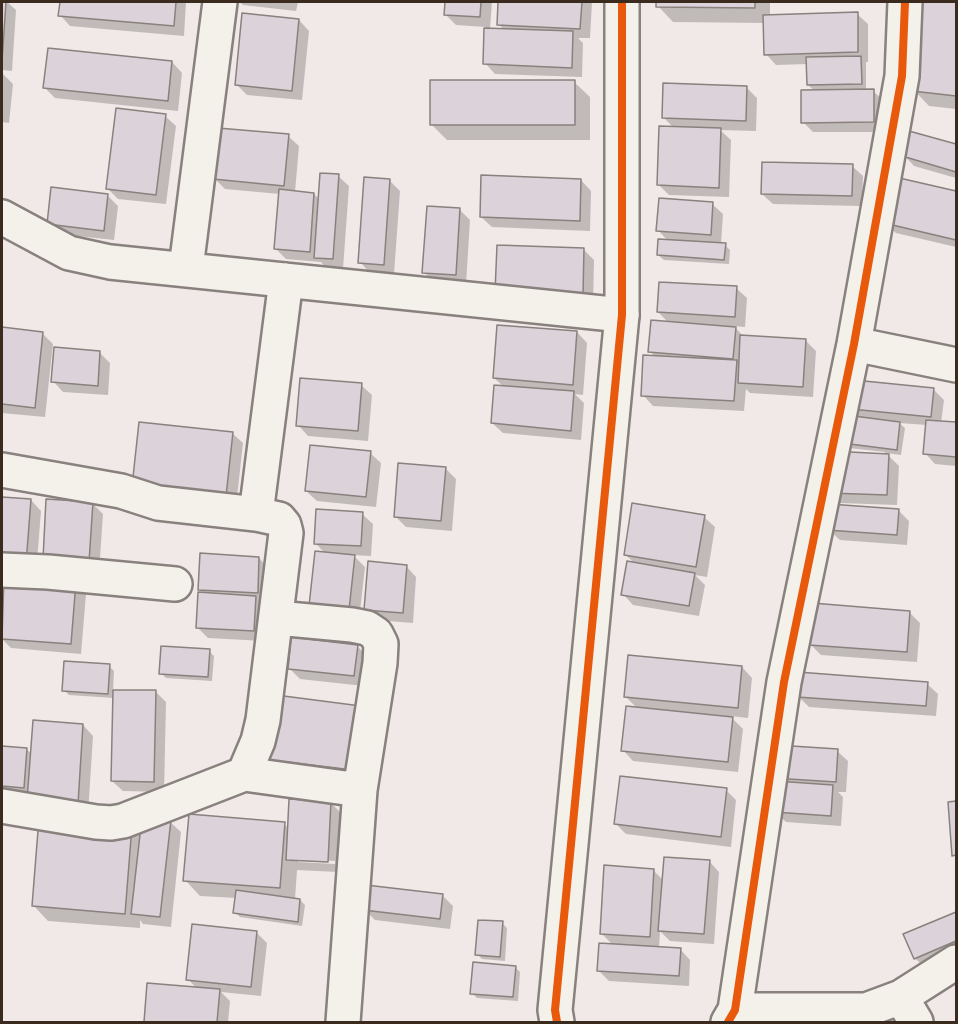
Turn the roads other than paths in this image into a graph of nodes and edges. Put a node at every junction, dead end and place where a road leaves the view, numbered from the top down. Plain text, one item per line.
1 (220, 2) edge
2 (621, 2) edge
3 (904, 2) edge
4 (2, 217) edge
5 (186, 268) junction
6 (286, 280) junction
7 (622, 315) junction
8 (854, 344) junction
9 (957, 365) edge
10 (2, 470) edge
11 (256, 514) junction
12 (2, 570) edge
13 (175, 584) dead end
14 (277, 618) junction
15 (244, 774) junction
16 (360, 790) junction
17 (2, 806) edge
18 (957, 962) edge
19 (909, 1010) edge
20 (731, 1016) edge
21 (343, 1023) edge
22 (557, 1023) edge

1 - 5 street
2 - 7 street
3 - 8 street
4 - 5 street
5 - 6 street
6 - 7 street
6 - 11 street
7 - 22 street
8 - 9 street
8 - 20 street
10 - 11 street
11 - 14 street
12 - 13 street
14 - 15 street
14 - 16 street
15 - 16 street
15 - 17 street
16 - 21 street
18 - 19 street
19 - 20 street

